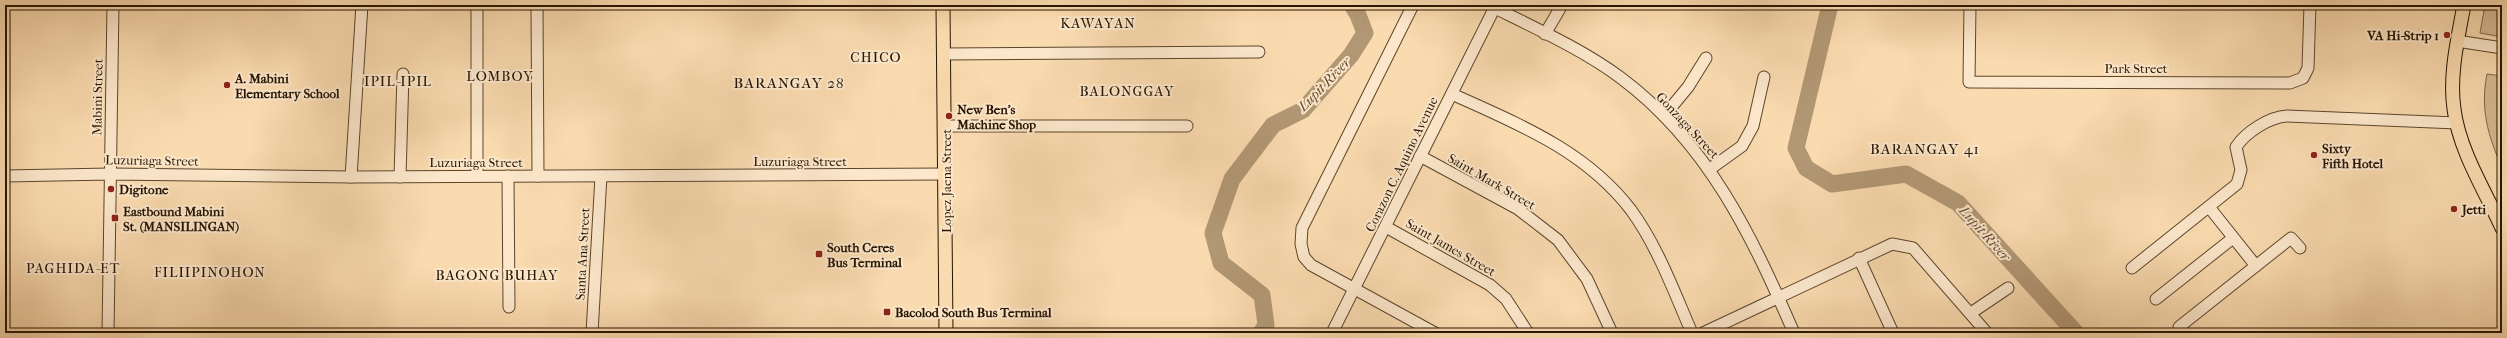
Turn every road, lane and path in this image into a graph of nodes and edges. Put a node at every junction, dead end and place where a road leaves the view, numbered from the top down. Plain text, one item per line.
1 (113, 5) edge
2 (362, 5) edge
3 (478, 5) edge
4 (537, 5) edge
5 (943, 5) edge
6 (1414, 5) edge
7 (1562, 5) edge
8 (1970, 5) edge
9 (2310, 5) edge
10 (2464, 5) edge
11 (1493, 6) edge
12 (1545, 34) junction
13 (2458, 41) junction
14 (2502, 48) edge
15 (1259, 52) dead end
16 (944, 54) junction
17 (1706, 58) dead end
18 (403, 74) dead end
19 (1764, 77) dead end
20 (1452, 94) junction
21 (1664, 116) junction
22 (2457, 123) junction
23 (945, 126) junction
24 (1187, 126) dead end
25 (1420, 156) junction
26 (1710, 169) junction
27 (110, 174) junction
28 (946, 174) junction
29 (5, 176) edge
30 (477, 176) junction
31 (508, 176) junction
32 (538, 176) junction
33 (601, 176) junction
34 (352, 177) junction
35 (400, 177) junction
36 (2209, 207) junction
37 (1386, 227) junction
38 (2502, 228) edge
39 (2233, 238) junction
40 (2300, 248) dead end
41 (1859, 258) junction
42 (2256, 266) junction
43 (2132, 268) dead end
44 (1353, 288) junction
45 (2008, 288) dead end
46 (1778, 296) junction
47 (2156, 299) dead end
48 (509, 307) dead end
49 (1971, 313) junction
50 (2179, 327) dead end
51 (108, 333) edge
52 (592, 333) edge
53 (946, 333) edge
54 (1332, 333) edge
55 (1435, 333) edge
56 (1528, 333) edge
57 (1612, 333) edge
58 (1692, 333) edge
59 (1703, 333) edge
60 (1794, 333) edge
61 (1893, 333) edge
62 (1987, 333) edge

1 - 27 street, Mabini Street
2 - 34 street
3 - 30 street
4 - 32 street
5 - 16 main road, Lopez Jaena Street
6 - 44 street
7 - 12 street
8 - 9 street, Park Street
10 - 13 main road
11 - 12 street, Gonzaga Street
11 - 20 street, Corazon C. Aquino Avenue
12 - 21 street, Gonzaga Street
13 - 14 street
13 - 22 main road
15 - 16 street
16 - 23 main road, Lopez Jaena Street
17 - 21 street
18 - 35 street
19 - 26 street
20 - 25 street, Corazon C. Aquino Avenue
20 - 58 street
21 - 26 street, Gonzaga Street
22 - 36 street
22 - 38 main road
23 - 24 street
23 - 28 main road, Lopez Jaena Street
25 - 37 street, Corazon C. Aquino Avenue
25 - 57 street, Saint Mark Street
26 - 46 street, Gonzaga Street
27 - 29 street, Luzuriaga Street
27 - 34 street, Luzuriaga Street
27 - 51 street, Mabini Street
28 - 33 street, Luzuriaga Street
28 - 53 main road, Lopez Jaena Street
30 - 31 street, Luzuriaga Street
30 - 35 street, Luzuriaga Street
31 - 32 street, Luzuriaga Street
31 - 48 street
32 - 33 street, Luzuriaga Street
33 - 52 street, Santa Ana Street
34 - 35 street, Luzuriaga Street
36 - 39 street
36 - 43 street
37 - 44 street, Corazon C. Aquino Avenue
37 - 56 street, Saint James Street
39 - 42 street
39 - 47 street
40 - 42 street
41 - 46 street
41 - 49 street
41 - 61 street
42 - 50 street
44 - 54 street, Corazon C. Aquino Avenue
44 - 55 street
45 - 49 street
46 - 59 street
46 - 60 street, Gonzaga Street
49 - 62 street

